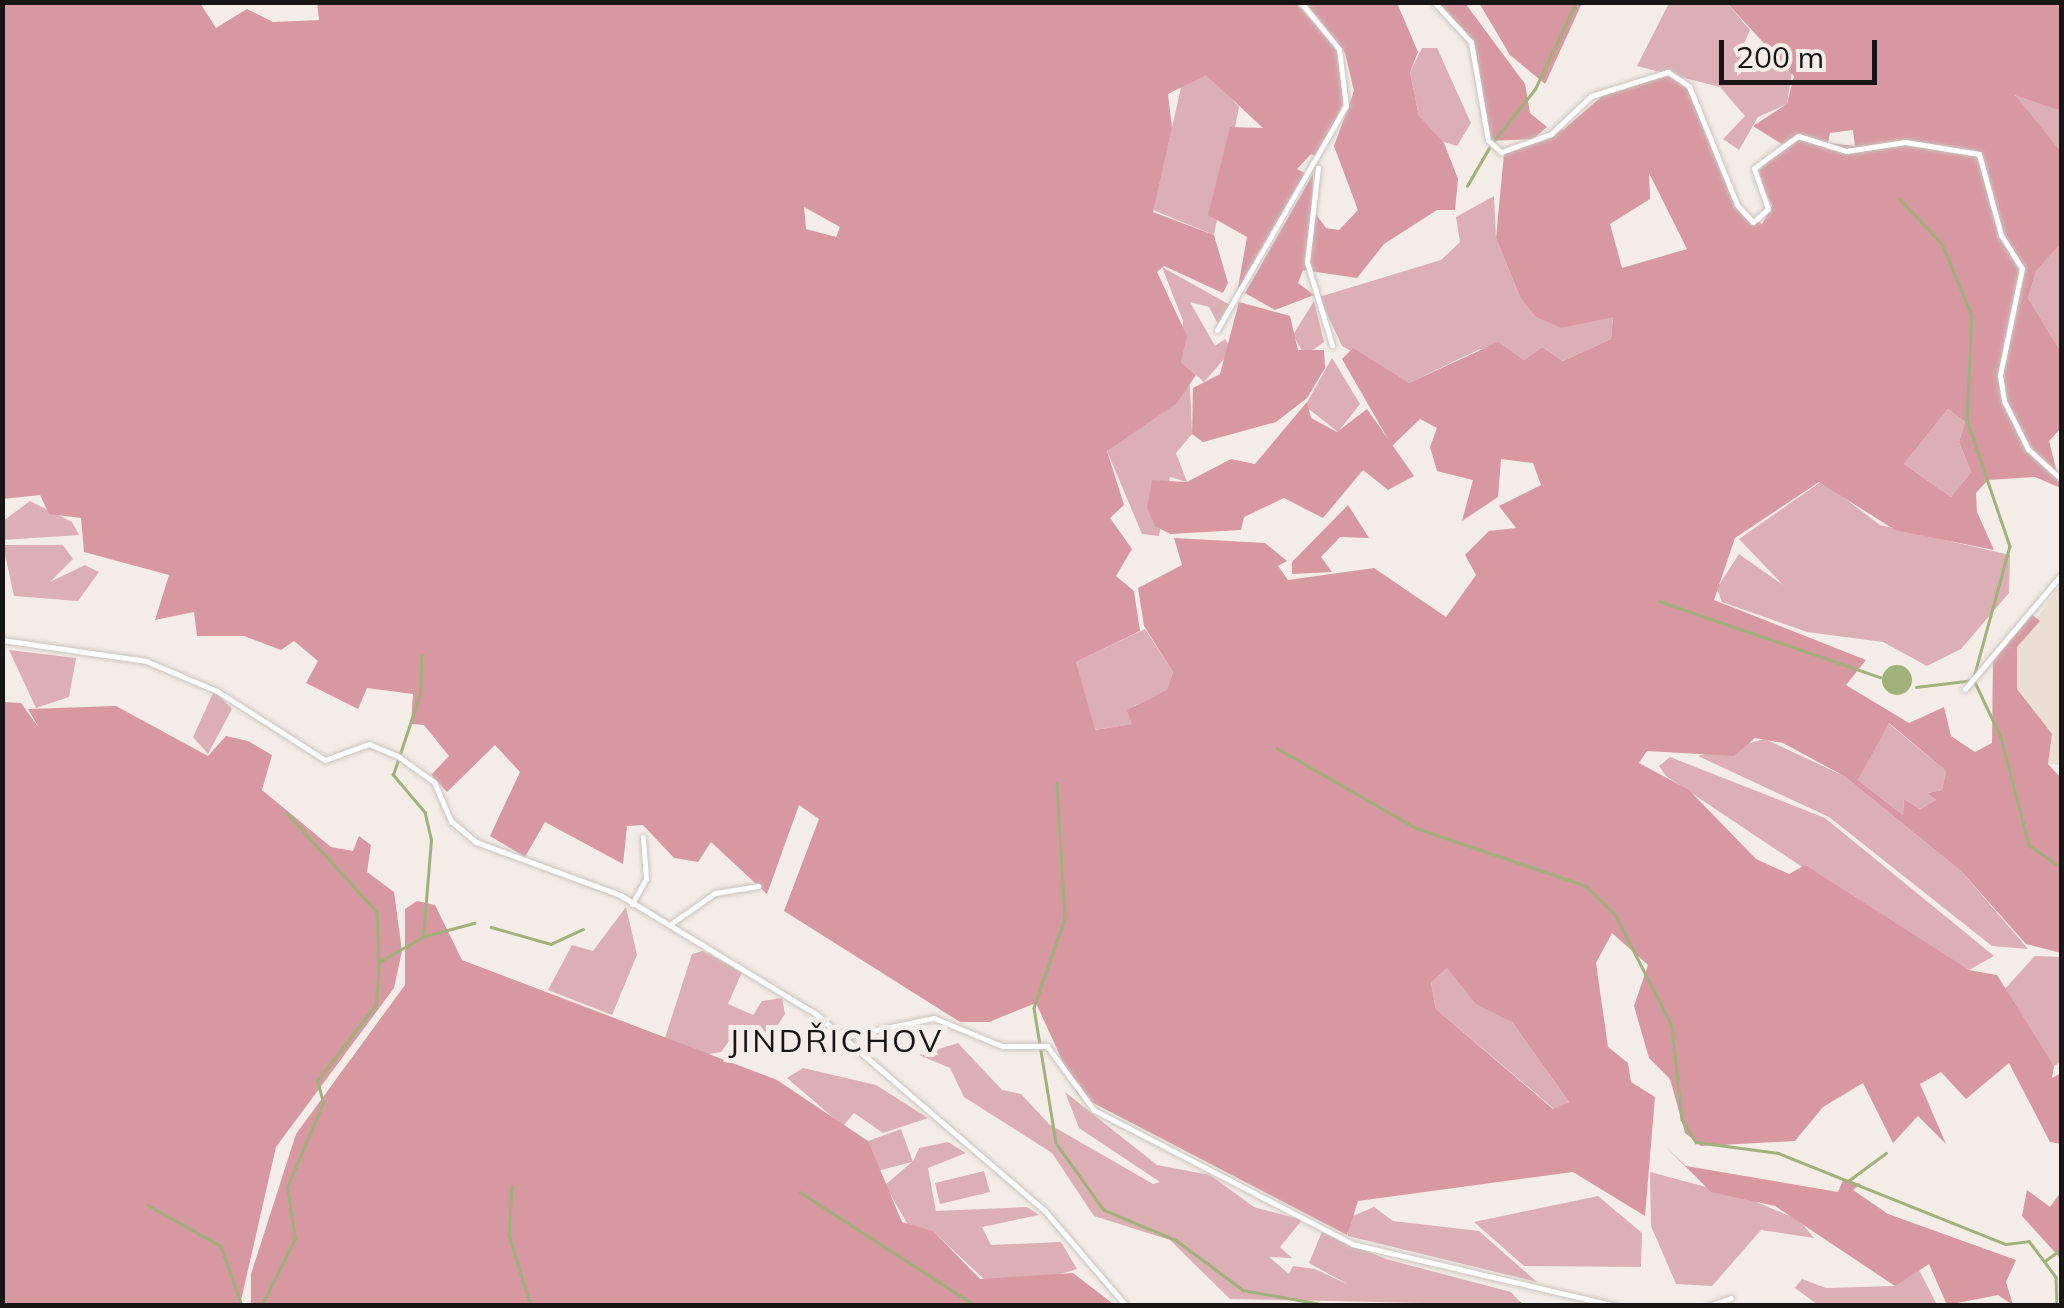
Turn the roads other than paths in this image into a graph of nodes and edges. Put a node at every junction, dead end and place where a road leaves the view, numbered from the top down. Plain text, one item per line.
1 (1301, 2) edge
2 (1434, 2) edge
3 (1320, 163) junction
4 (1217, 330) dead end
5 (1332, 346) dead end
6 (2062, 480) edge
7 (2062, 574) edge
8 (2, 640) edge
9 (1965, 689) dead end
10 (643, 837) dead end
11 (758, 886) dead end
12 (632, 904) junction
13 (672, 924) junction
14 (838, 1038) junction
15 (1730, 1298) dead end
16 (1126, 1306) edge
17 (1616, 1306) edge
18 (1708, 1306) edge

1 - 3 street
2 - 6 street
3 - 4 street
3 - 5 street
7 - 9 street
8 - 12 street
10 - 12 street
11 - 13 street
12 - 13 street
13 - 14 street
14 - 16 street
14 - 17 street
15 - 18 street

